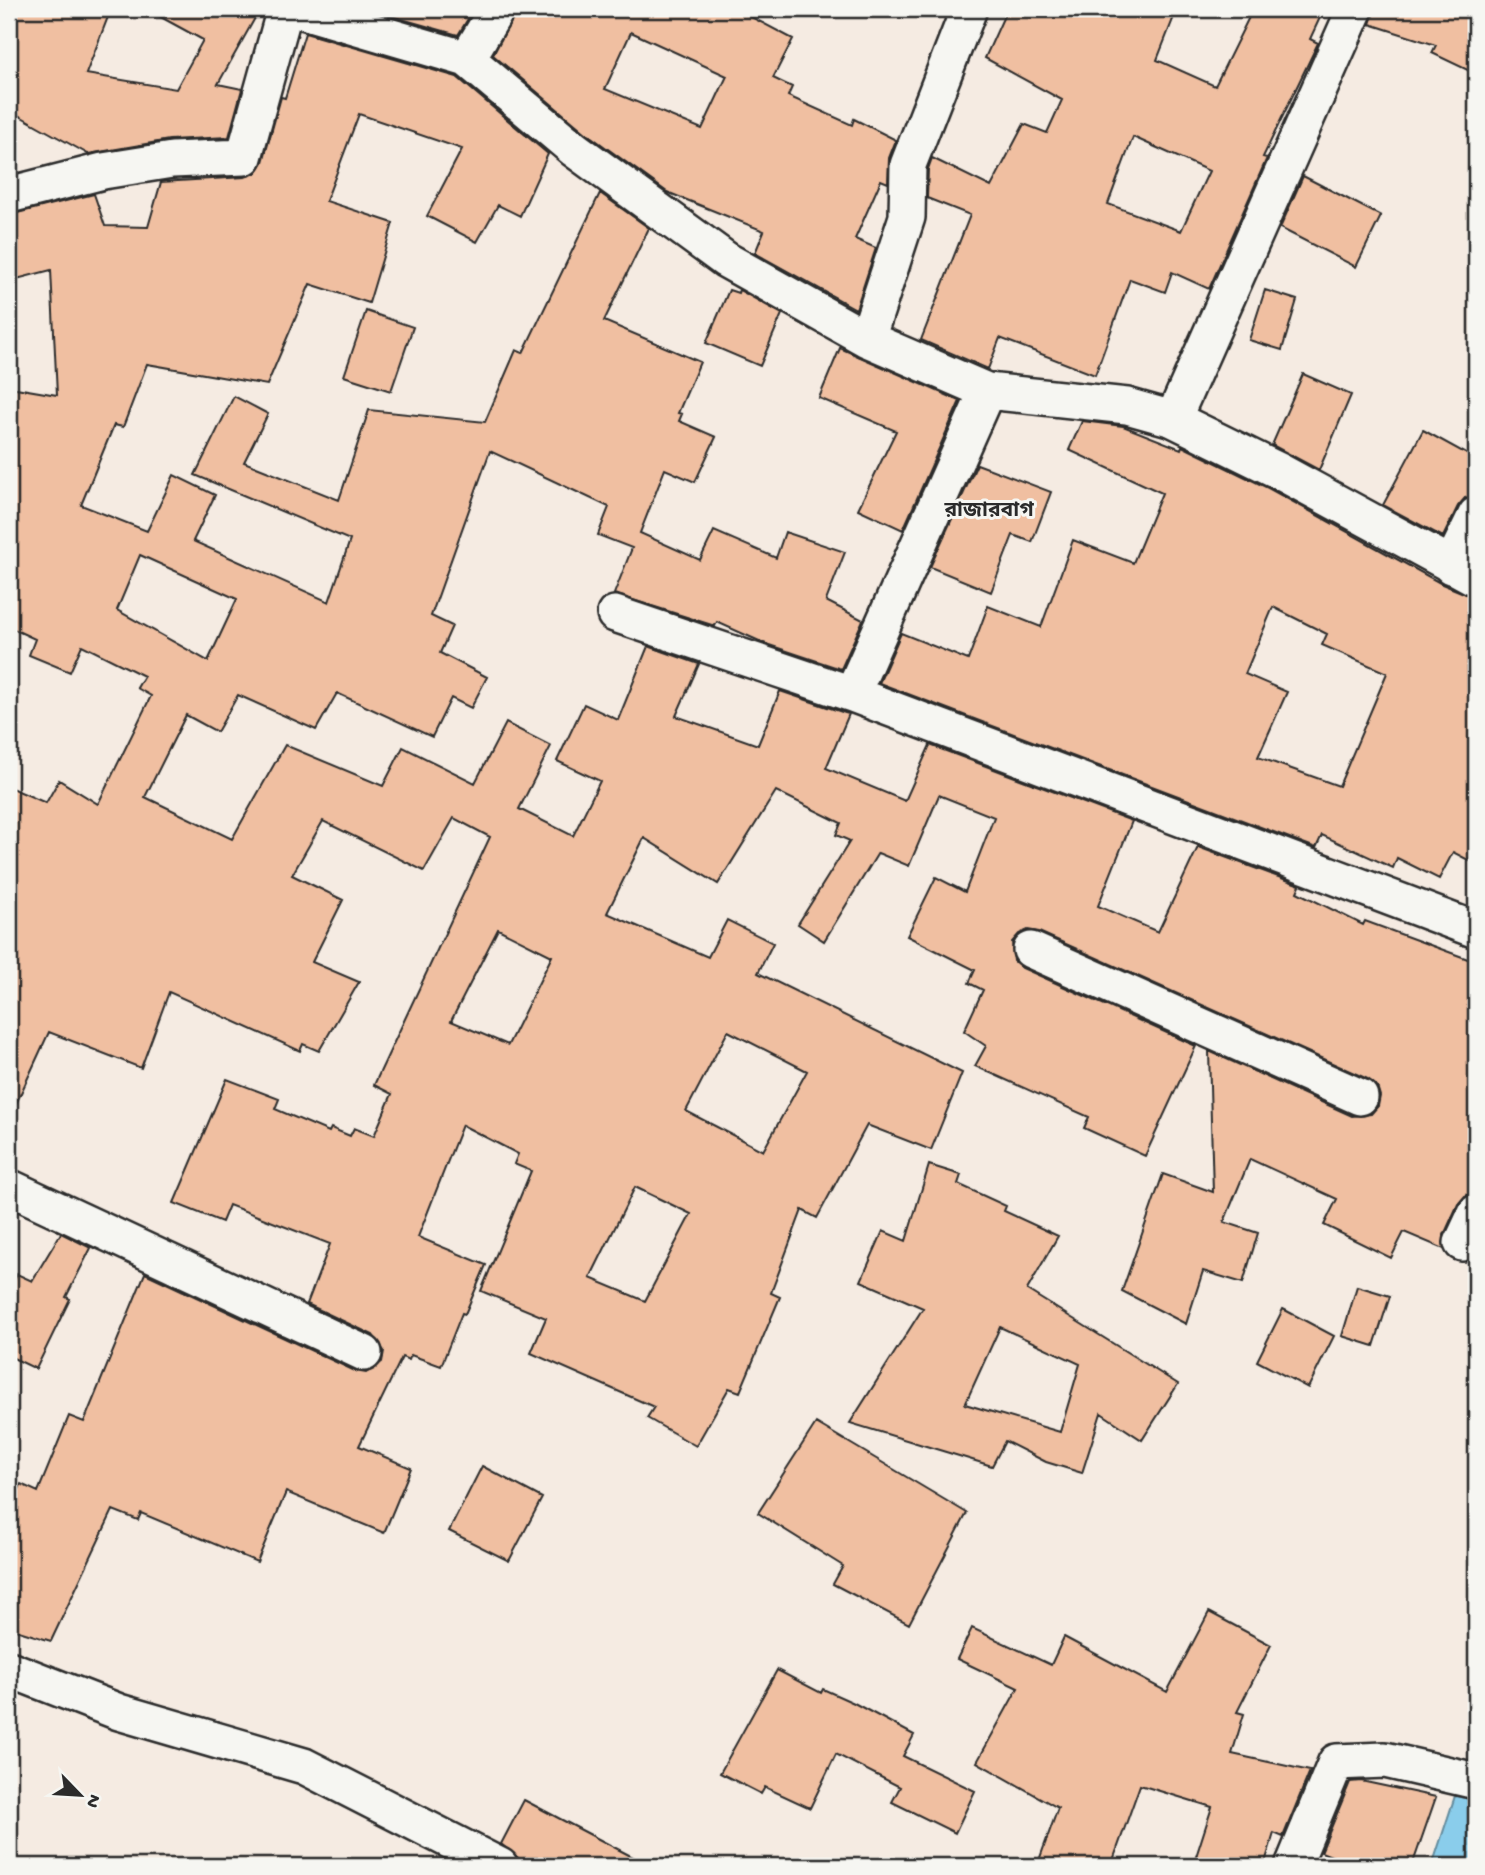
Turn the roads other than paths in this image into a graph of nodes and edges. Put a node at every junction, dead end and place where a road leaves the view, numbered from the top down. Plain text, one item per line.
1 (285, 9) edge
2 (296, 9) edge
3 (497, 9) edge
4 (969, 9) edge
5 (1355, 9) edge
6 (467, 59) junction
7 (9, 195) edge
8 (867, 339) junction
9 (987, 391) junction
10 (1173, 419) junction
11 (1476, 515) edge
12 (1464, 572) edge
13 (615, 614) dead end
14 (852, 694) junction
15 (1476, 930) edge
16 (1031, 950) dead end
17 (1360, 1097) dead end
18 (9, 1187) edge
19 (364, 1353) dead end
20 (9, 1669) edge
21 (1476, 1781) edge
22 (500, 1866) edge
23 (1293, 1866) edge

1 - 7 street
2 - 6 street
3 - 6 street
4 - 8 street
5 - 10 street
6 - 8 street
8 - 9 street
9 - 10 street
9 - 14 street
10 - 12 street
11 - 12 street
13 - 14 street
14 - 15 street
16 - 17 street
18 - 19 street
20 - 22 street
21 - 23 street

